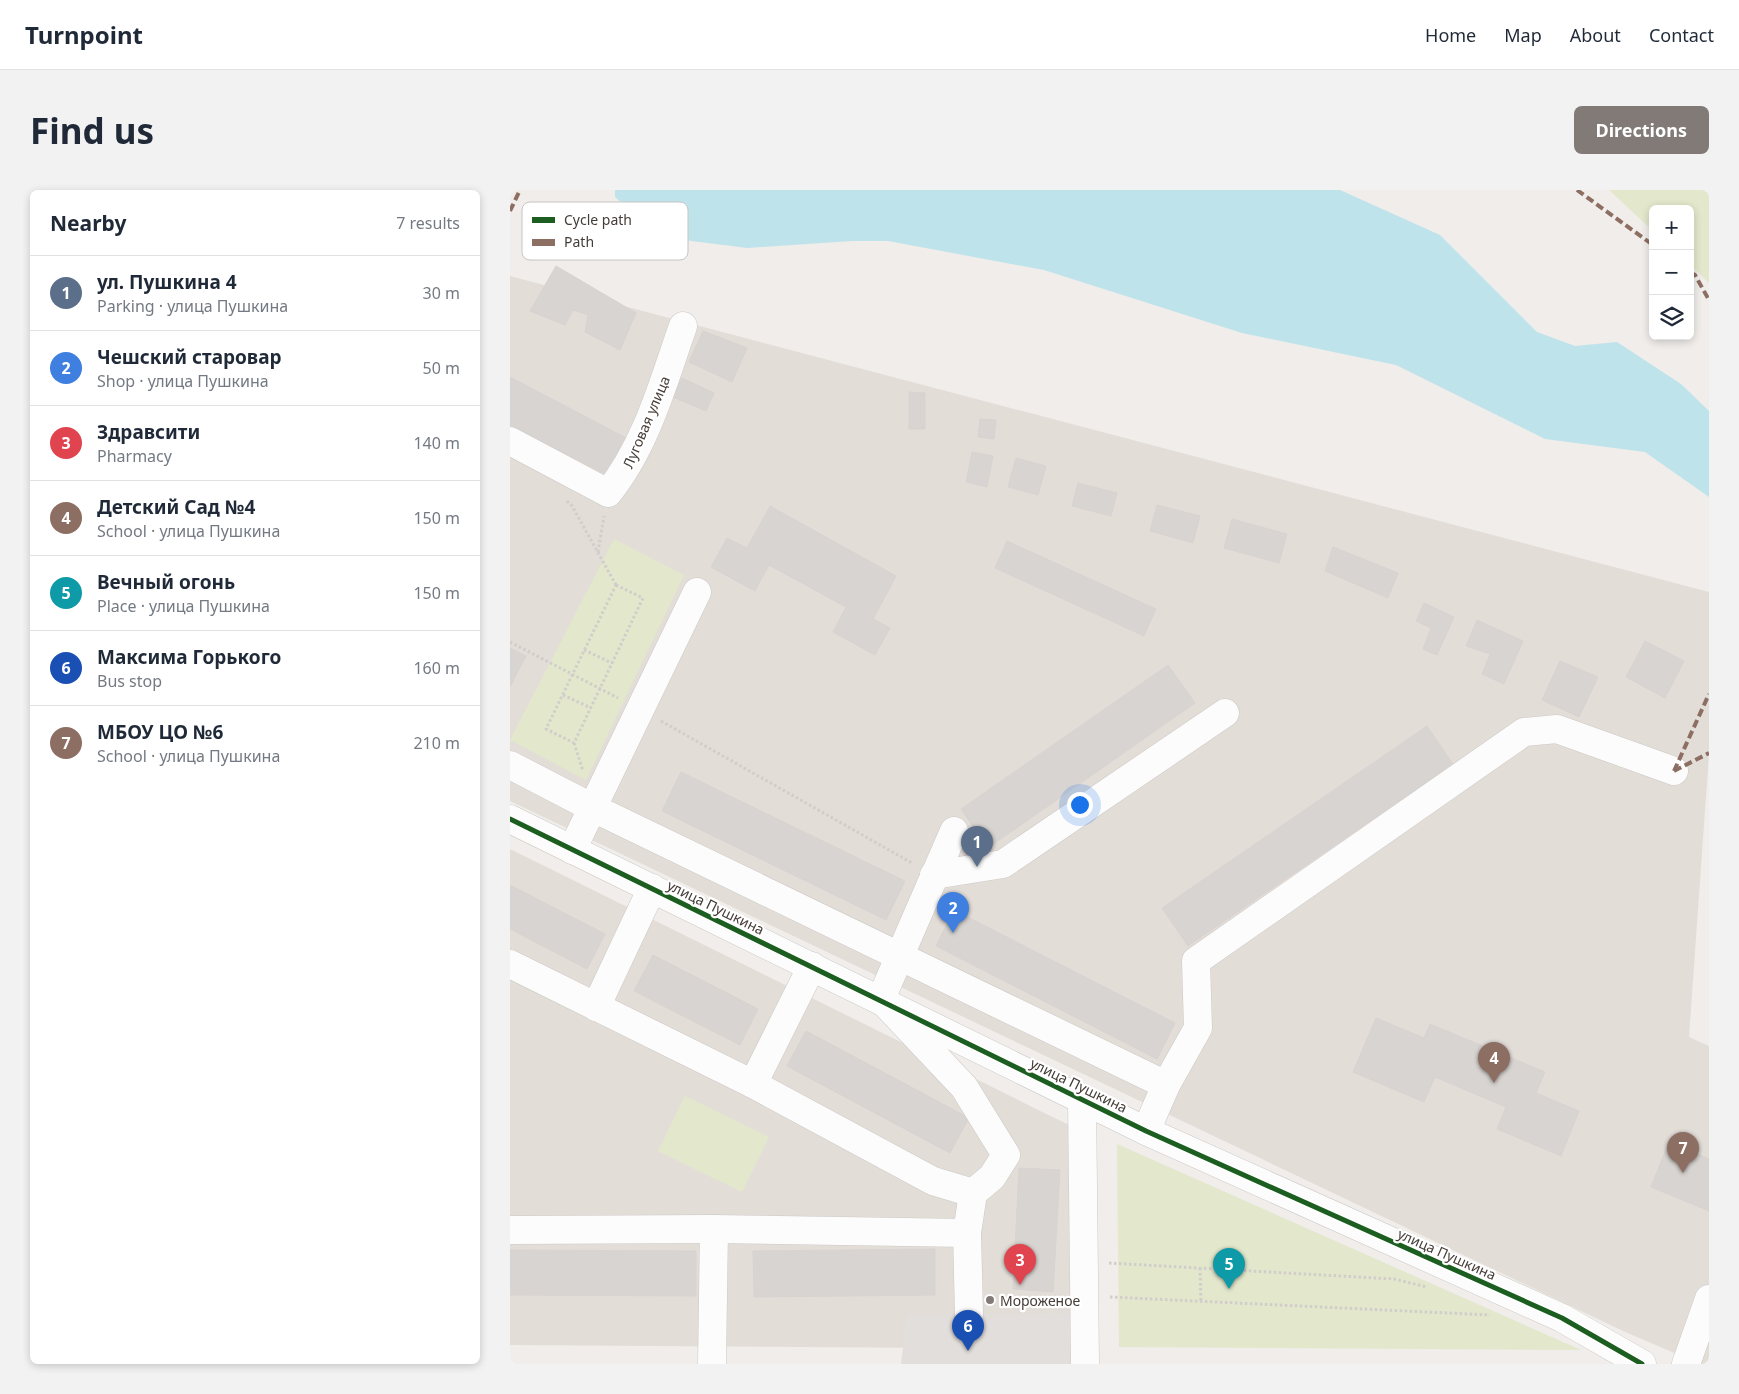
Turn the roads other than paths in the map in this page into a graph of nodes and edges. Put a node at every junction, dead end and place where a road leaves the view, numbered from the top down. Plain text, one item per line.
1 (683, 326) dead end
2 (510, 441) edge
3 (697, 592) dead end
4 (1225, 713) dead end
5 (510, 765) edge
6 (1674, 771) dead end
7 (593, 808) junction
8 (510, 819) edge
9 (954, 831) dead end
10 (572, 850) junction
11 (934, 875) junction
12 (652, 888) junction
13 (899, 956) junction
14 (510, 964) edge
15 (812, 966) junction
16 (880, 999) junction
17 (596, 1006) junction
18 (753, 1084) junction
19 (1166, 1085) junction
20 (1082, 1100) junction
21 (1146, 1130) junction
22 (973, 1193) junction
23 (714, 1229) junction
24 (510, 1230) edge
25 (967, 1233) junction
26 (1709, 1299) edge
27 (969, 1314) dead end
28 (712, 1364) edge
29 (1084, 1364) edge
30 (1642, 1364) edge
31 (1686, 1364) edge

1 - 2 street, Луговая улица
3 - 7 street
4 - 11 street
5 - 7 street
6 - 19 street
7 - 10 street
7 - 13 street
8 - 10 street, улица Пушкина
9 - 11 street
10 - 12 street, улица Пушкина
11 - 13 street
12 - 15 street, улица Пушкина
12 - 17 street
13 - 16 street
13 - 19 street
14 - 17 street
15 - 16 street, улица Пушкина
15 - 18 street
16 - 20 street, улица Пушкина
16 - 22 street
17 - 18 street
18 - 22 street
19 - 21 street
20 - 21 street, улица Пушкина
20 - 29 street
21 - 30 street, улица Пушкина
22 - 25 street
23 - 24 street
23 - 25 street
23 - 28 street
25 - 27 street
26 - 31 street

